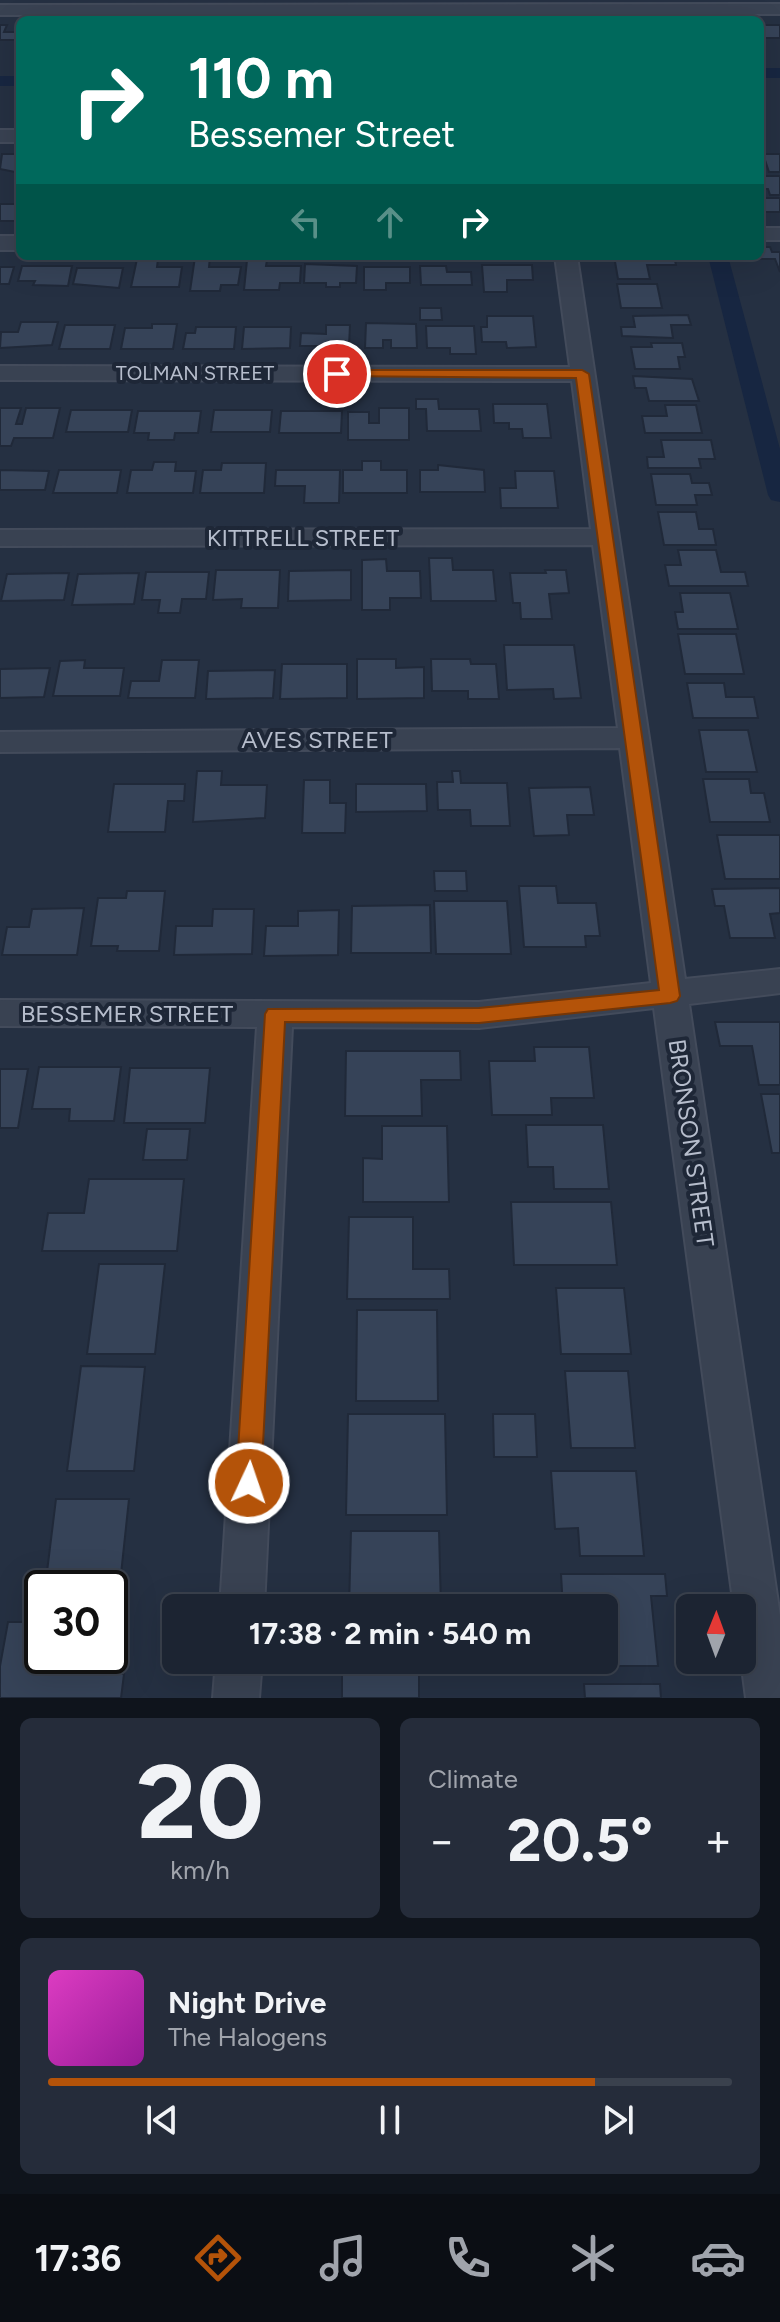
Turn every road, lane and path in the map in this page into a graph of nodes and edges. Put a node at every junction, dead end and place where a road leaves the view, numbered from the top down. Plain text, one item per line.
1 (660, 5) edge
2 (780, 9) edge
3 (0, 10) edge
4 (364, 15) edge
5 (567, 260) edge
6 (0, 373) edge
7 (582, 374) junction
8 (605, 537) junction
9 (0, 538) edge
10 (634, 738) junction
11 (0, 742) edge
12 (780, 981) edge
13 (670, 996) junction
14 (0, 1013) edge
15 (275, 1014) junction
16 (243, 1594) edge
17 (238, 1674) edge
18 (236, 1698) edge
19 (769, 1698) edge

1 - 2 street
1 - 4 street
3 - 4 street
5 - 7 street, BRONSON STREET
6 - 7 street, TOLMAN STREET
7 - 8 street, BRONSON STREET
8 - 9 street, KITTRELL STREET
8 - 10 street, BRONSON STREET
10 - 11 street, AVES STREET
10 - 13 street, BRONSON STREET
12 - 13 street, BESSEMER STREET
13 - 15 street, BESSEMER STREET
13 - 19 street, BRONSON STREET
14 - 15 street, BESSEMER STREET
15 - 16 street
17 - 18 street

